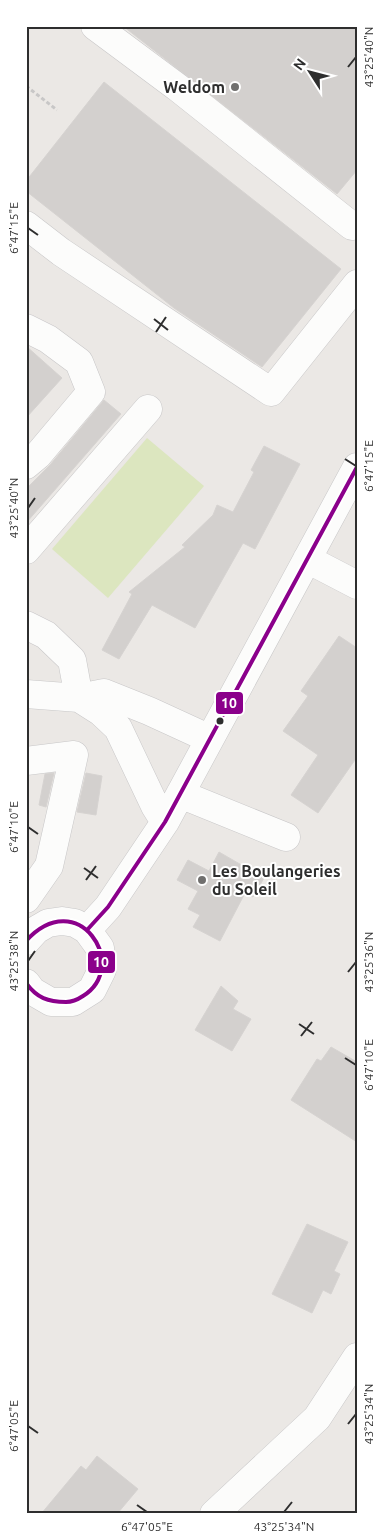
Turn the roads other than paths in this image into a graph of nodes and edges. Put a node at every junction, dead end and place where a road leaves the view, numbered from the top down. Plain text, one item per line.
1 (95, 26) edge
2 (26, 225) edge
3 (355, 228) edge
4 (357, 284) edge
5 (26, 328) edge
6 (148, 408) dead end
7 (26, 465) edge
8 (357, 467) edge
9 (26, 550) edge
10 (307, 559) junction
11 (357, 585) edge
12 (26, 625) edge
13 (26, 694) edge
14 (78, 698) junction
15 (149, 711) junction
16 (210, 739) junction
17 (129, 749) junction
18 (26, 761) edge
19 (180, 794) junction
20 (165, 822) junction
21 (286, 837) dead end
22 (26, 899) edge
23 (88, 930) junction
24 (30, 931) edge
25 (28, 990) edge
26 (357, 1357) edge
27 (214, 1514) edge

1 - 3 street
2 - 4 street
5 - 7 street
6 - 9 street
8 - 10 street
10 - 11 street
10 - 16 street
12 - 14 street
13 - 14 street
14 - 15 street
14 - 17 street
15 - 16 street
15 - 17 street
16 - 19 street
17 - 20 street
18 - 22 street
19 - 20 street
19 - 21 street
20 - 23 street
23 - 24 street
23 - 25 street
26 - 27 street

